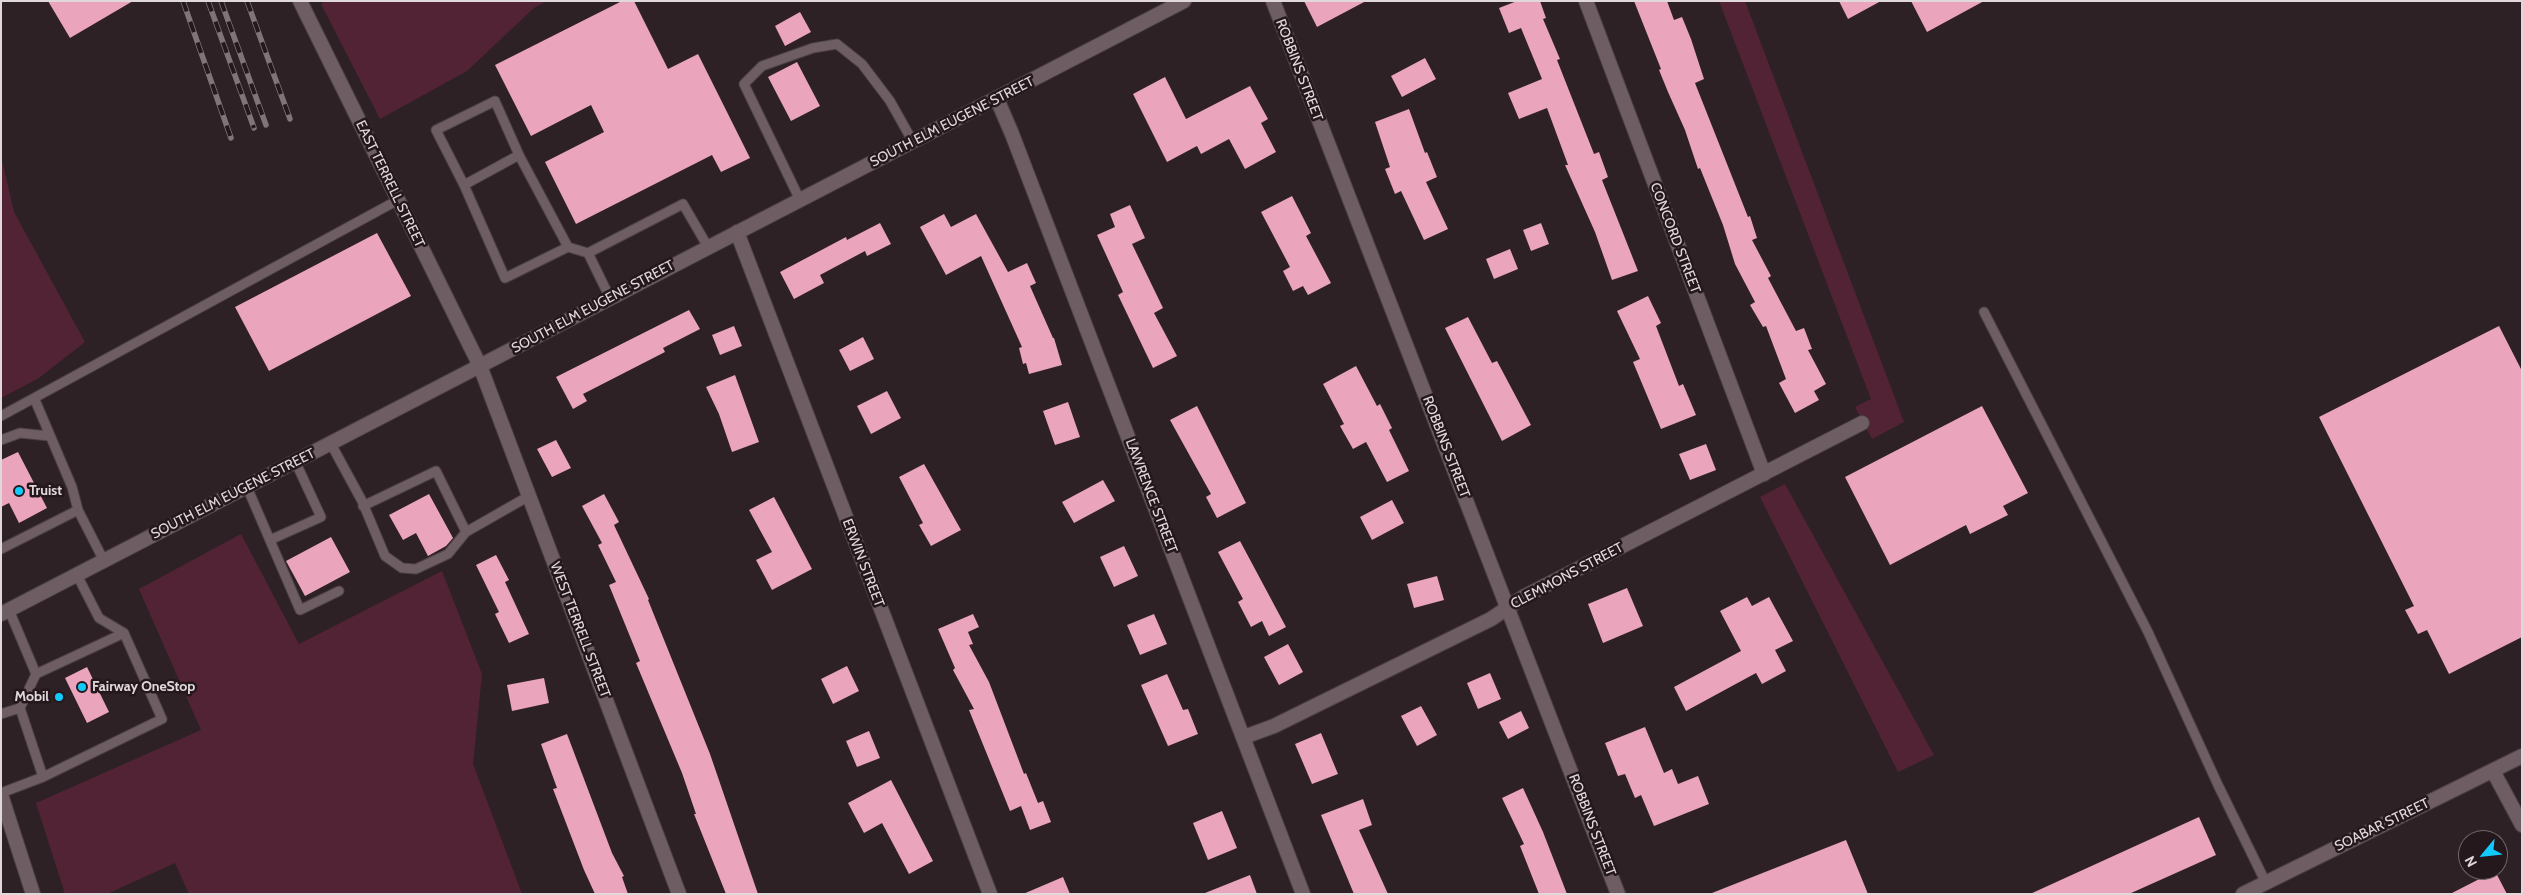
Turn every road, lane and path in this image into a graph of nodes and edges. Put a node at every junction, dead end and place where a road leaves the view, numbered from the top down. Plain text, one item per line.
1 (300, 1) edge
2 (1184, 1) edge
3 (1273, 1) edge
4 (1586, 1) edge
5 (997, 100) junction
6 (913, 142) junction
7 (519, 156) junction
8 (464, 185) junction
9 (398, 200) junction
10 (800, 200) junction
11 (736, 232) junction
12 (568, 247) junction
13 (708, 247) junction
14 (588, 253) junction
15 (610, 298) junction
16 (1984, 312) dead end
17 (480, 366) junction
18 (35, 400) junction
19 (1, 416) edge
20 (1862, 424) dead end
21 (49, 436) junction
22 (1, 440) edge
23 (331, 444) junction
24 (296, 463) junction
25 (1764, 474) junction
26 (247, 487) junction
27 (529, 496) junction
28 (363, 506) junction
29 (78, 510) junction
30 (466, 532) junction
31 (270, 540) junction
32 (1, 549) edge
33 (104, 561) junction
34 (77, 575) junction
35 (339, 591) dead end
36 (1508, 607) junction
37 (5, 612) edge
38 (124, 633) junction
39 (36, 674) junction
40 (20, 708) junction
41 (1, 714) edge
42 (1244, 737) junction
43 (2522, 756) edge
44 (2493, 771) junction
45 (43, 777) junction
46 (1, 794) edge
47 (2522, 825) edge
48 (2266, 883) junction
49 (33, 894) edge
50 (680, 894) edge
51 (990, 894) edge
52 (1304, 894) edge
53 (1618, 894) edge
54 (2243, 894) edge

1 - 9 street, EAST TERRELL STREET
2 - 5 street, SOUTH ELM EUGENE STREET
3 - 36 street, ROBBINS STREET
4 - 25 street, CONCORD STREET
5 - 6 street, SOUTH ELM EUGENE STREET
5 - 42 street, LAWRENCE STREET
6 - 10 street, SOUTH ELM EUGENE STREET
6 - 10 lane
7 - 8 lane
7 - 8 lane
7 - 12 lane
8 - 12 lane
9 - 17 street, EAST TERRELL STREET
9 - 18 lane
10 - 11 street, SOUTH ELM EUGENE STREET
11 - 13 street, SOUTH ELM EUGENE STREET
11 - 51 street, ERWIN STREET
12 - 14 lane
13 - 14 lane
13 - 15 street, SOUTH ELM EUGENE STREET
14 - 15 lane
15 - 17 street, SOUTH ELM EUGENE STREET
16 - 48 lane
17 - 23 street, SOUTH ELM EUGENE STREET
17 - 27 street, WEST TERRELL STREET
18 - 19 lane
18 - 21 lane
20 - 25 street, CLEMMONS STREET
21 - 22 lane
21 - 29 lane
23 - 24 street, SOUTH ELM EUGENE STREET
23 - 28 lane
24 - 26 street, SOUTH ELM EUGENE STREET
24 - 31 lane
25 - 36 street, CLEMMONS STREET
26 - 31 lane
26 - 33 street, SOUTH ELM EUGENE STREET
27 - 30 lane
27 - 50 street, WEST TERRELL STREET
28 - 30 lane
28 - 30 lane
29 - 32 lane
29 - 33 lane
31 - 35 lane
33 - 34 street, SOUTH ELM EUGENE STREET
34 - 37 street, SOUTH ELM EUGENE STREET
34 - 38 lane
36 - 42 street, CLEMMONS STREET
36 - 53 street, ROBBINS STREET
37 - 39 lane
38 - 39 lane
38 - 45 lane
39 - 40 lane
40 - 41 lane
40 - 45 lane
42 - 52 street, LAWRENCE STREET
43 - 44 street, SOABAR STREET
44 - 47 street
44 - 48 street, SOABAR STREET
45 - 46 lane
46 - 49 street
48 - 54 street, SOABAR STREET

